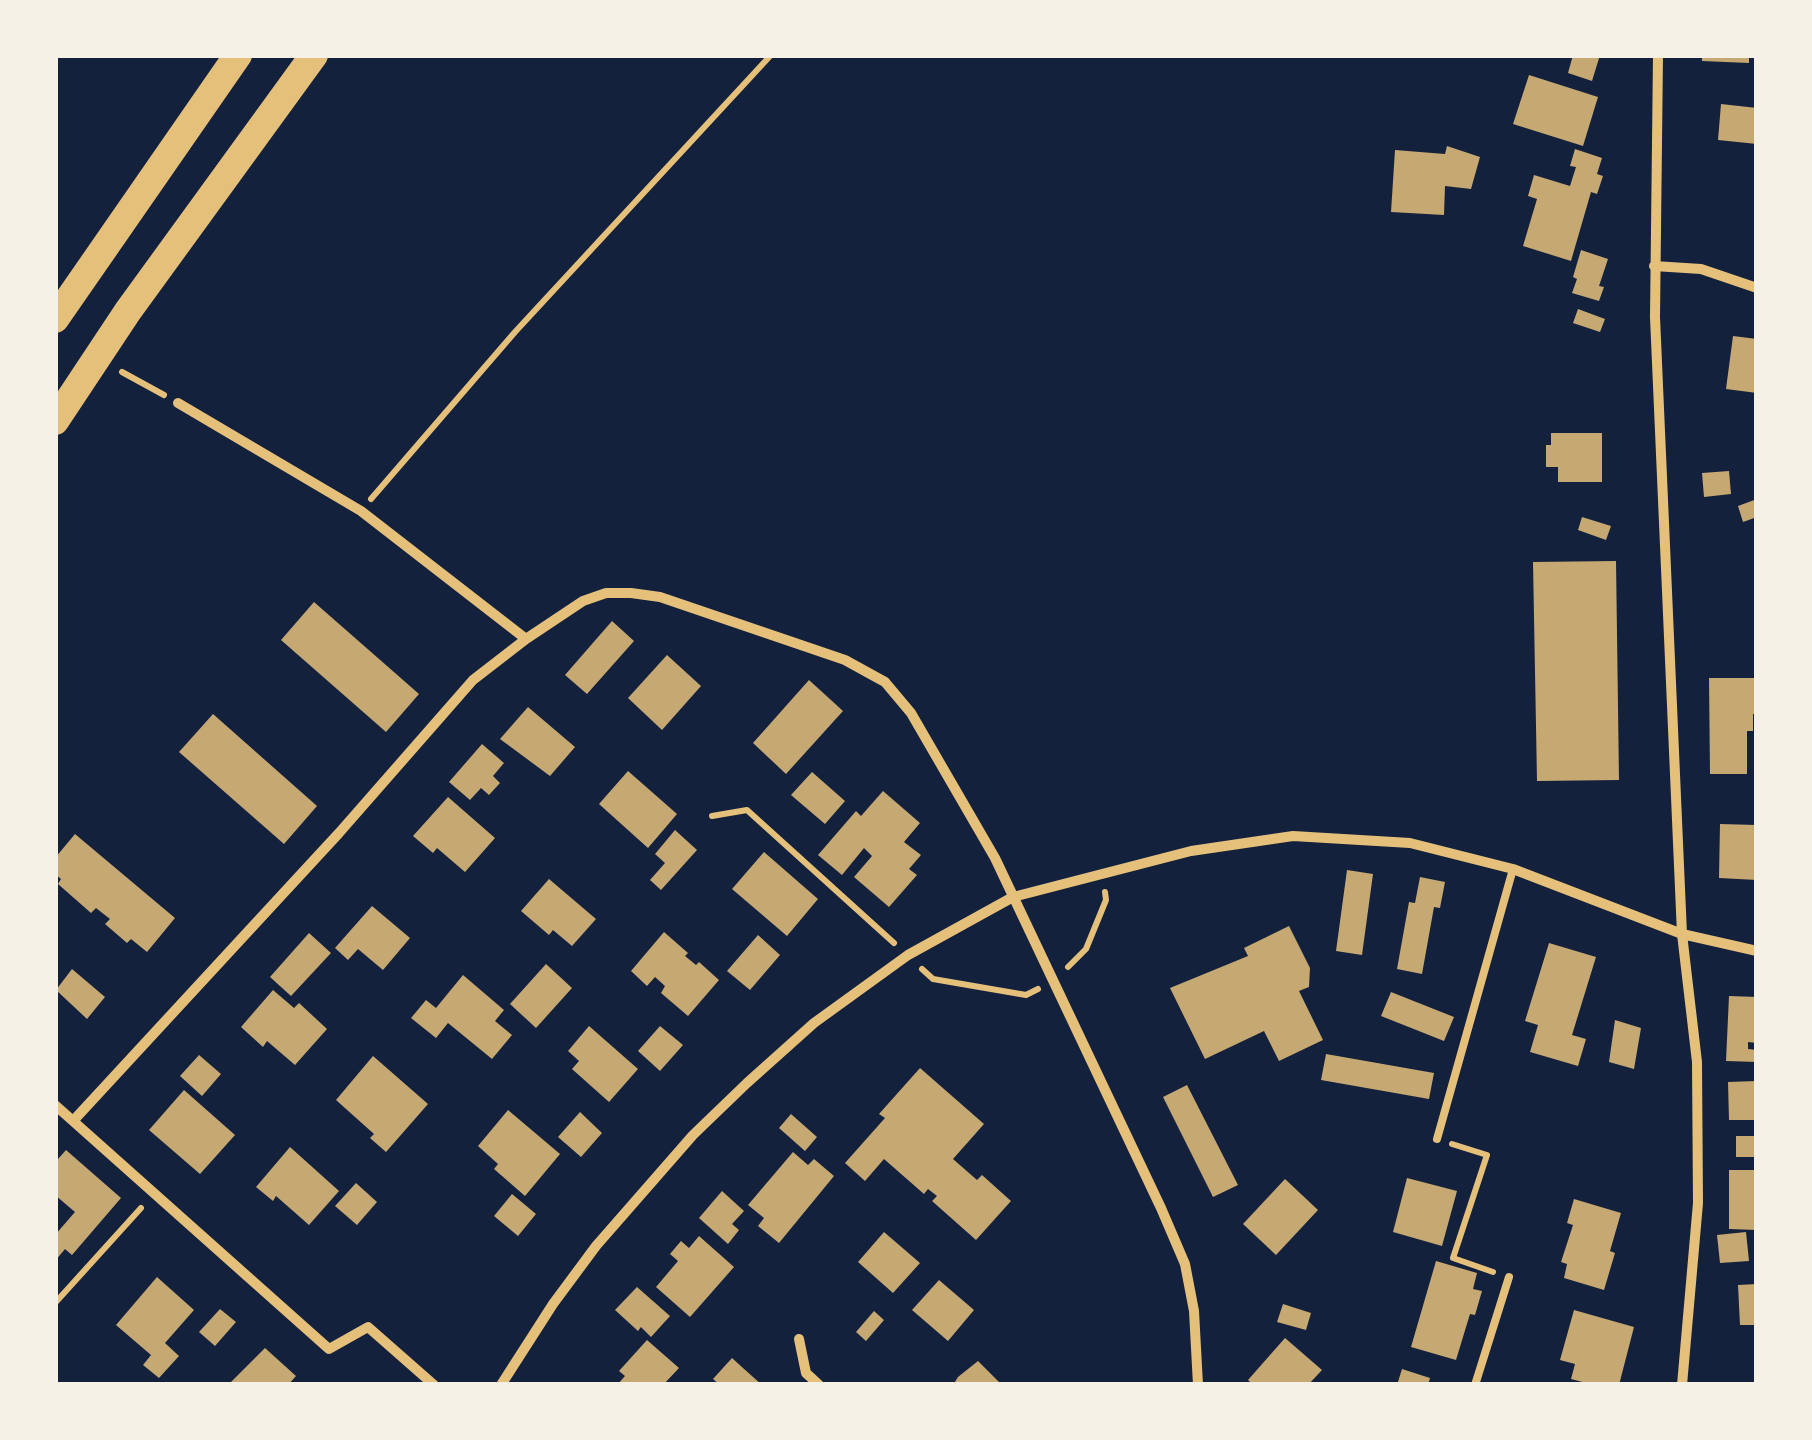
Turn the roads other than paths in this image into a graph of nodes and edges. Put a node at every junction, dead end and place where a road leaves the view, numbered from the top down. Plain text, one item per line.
1 (238, 55) edge
2 (314, 55) edge
3 (1658, 55) edge
4 (1654, 266) junction
5 (1757, 288) edge
6 (55, 319) edge
7 (178, 403) dead end
8 (58, 416) edge
9 (526, 639) junction
10 (1513, 868) junction
11 (1013, 897) junction
12 (1682, 934) junction
13 (1757, 951) edge
14 (55, 1106) edge
15 (73, 1121) junction
16 (1437, 1140) road end
17 (1509, 1277) road end
18 (799, 1339) dead end
19 (434, 1385) edge
20 (500, 1385) edge
21 (819, 1385) edge
22 (1198, 1385) edge
23 (1475, 1385) edge
24 (1682, 1385) edge

1 - 6 highway
2 - 8 highway
3 - 4 street
4 - 5 street
4 - 12 street
7 - 9 street
9 - 11 street
9 - 15 street
10 - 11 street
10 - 12 street
10 - 16 lane
11 - 20 street
11 - 22 street
12 - 13 street
12 - 24 street
14 - 15 street
15 - 19 street
17 - 23 lane
18 - 21 street

